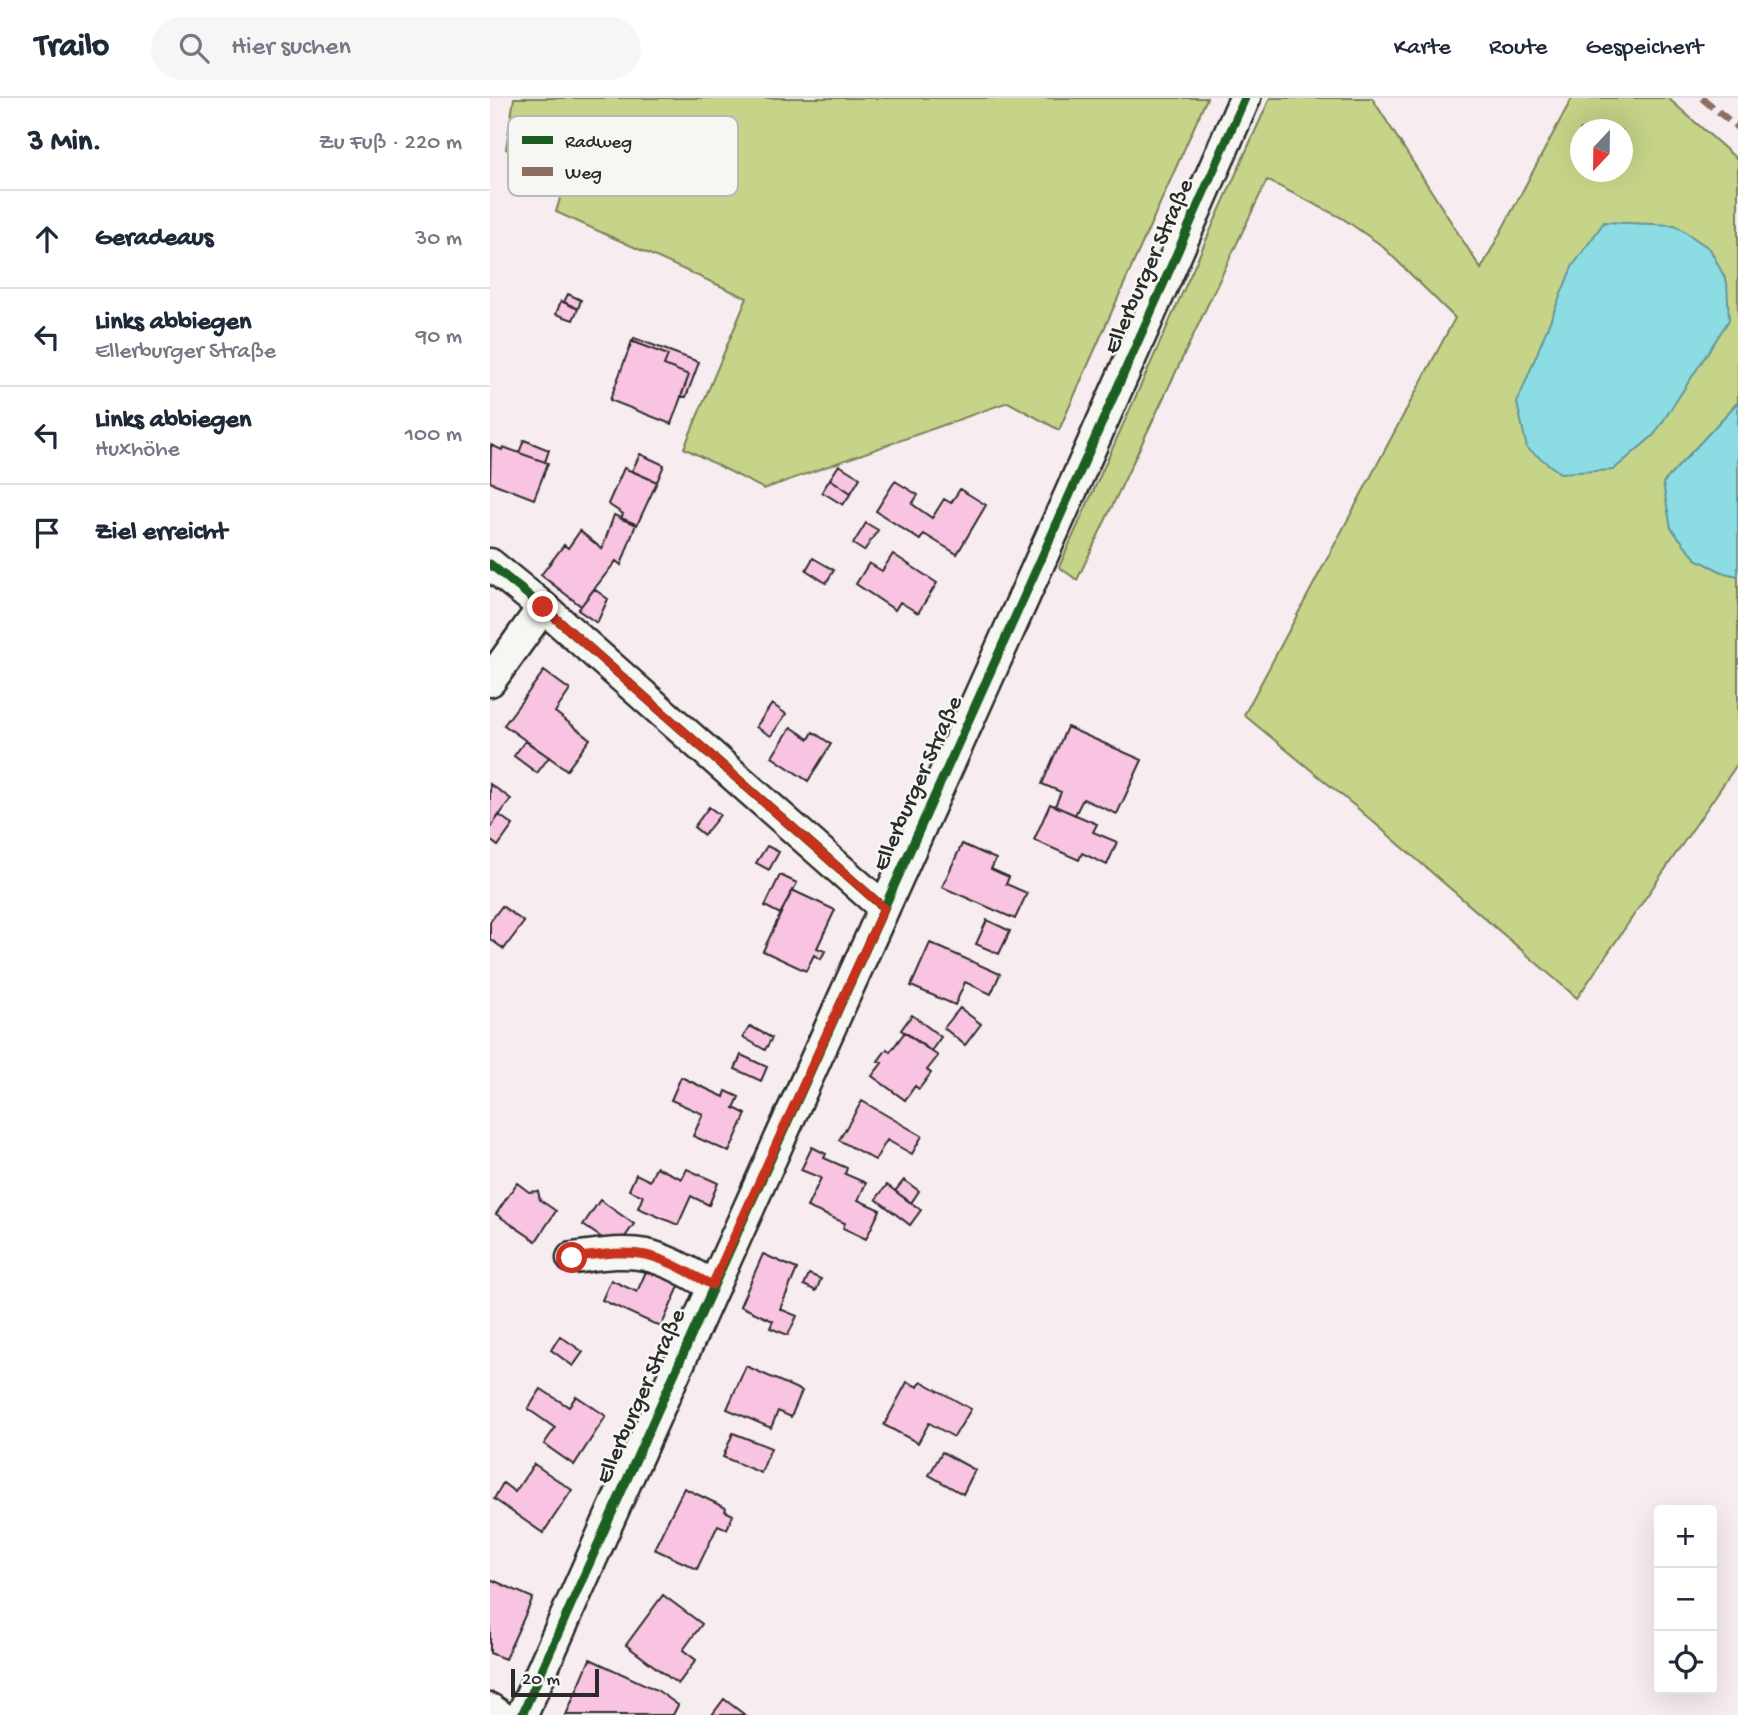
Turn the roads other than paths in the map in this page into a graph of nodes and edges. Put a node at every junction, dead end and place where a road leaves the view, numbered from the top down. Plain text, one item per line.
1 (1245, 98) edge
2 (490, 564) edge
3 (543, 607) junction
4 (490, 681) edge
5 (884, 908) junction
6 (572, 1258) dead end
7 (712, 1285) junction
8 (490, 1709) edge
9 (499, 1715) edge
10 (522, 1715) edge

1 - 5 street, Ellerburger Straße
2 - 3 street
3 - 4 street
3 - 5 street
5 - 7 street, Ellerburger Straße
6 - 7 street
7 - 10 street, Ellerburger Straße
8 - 9 street

